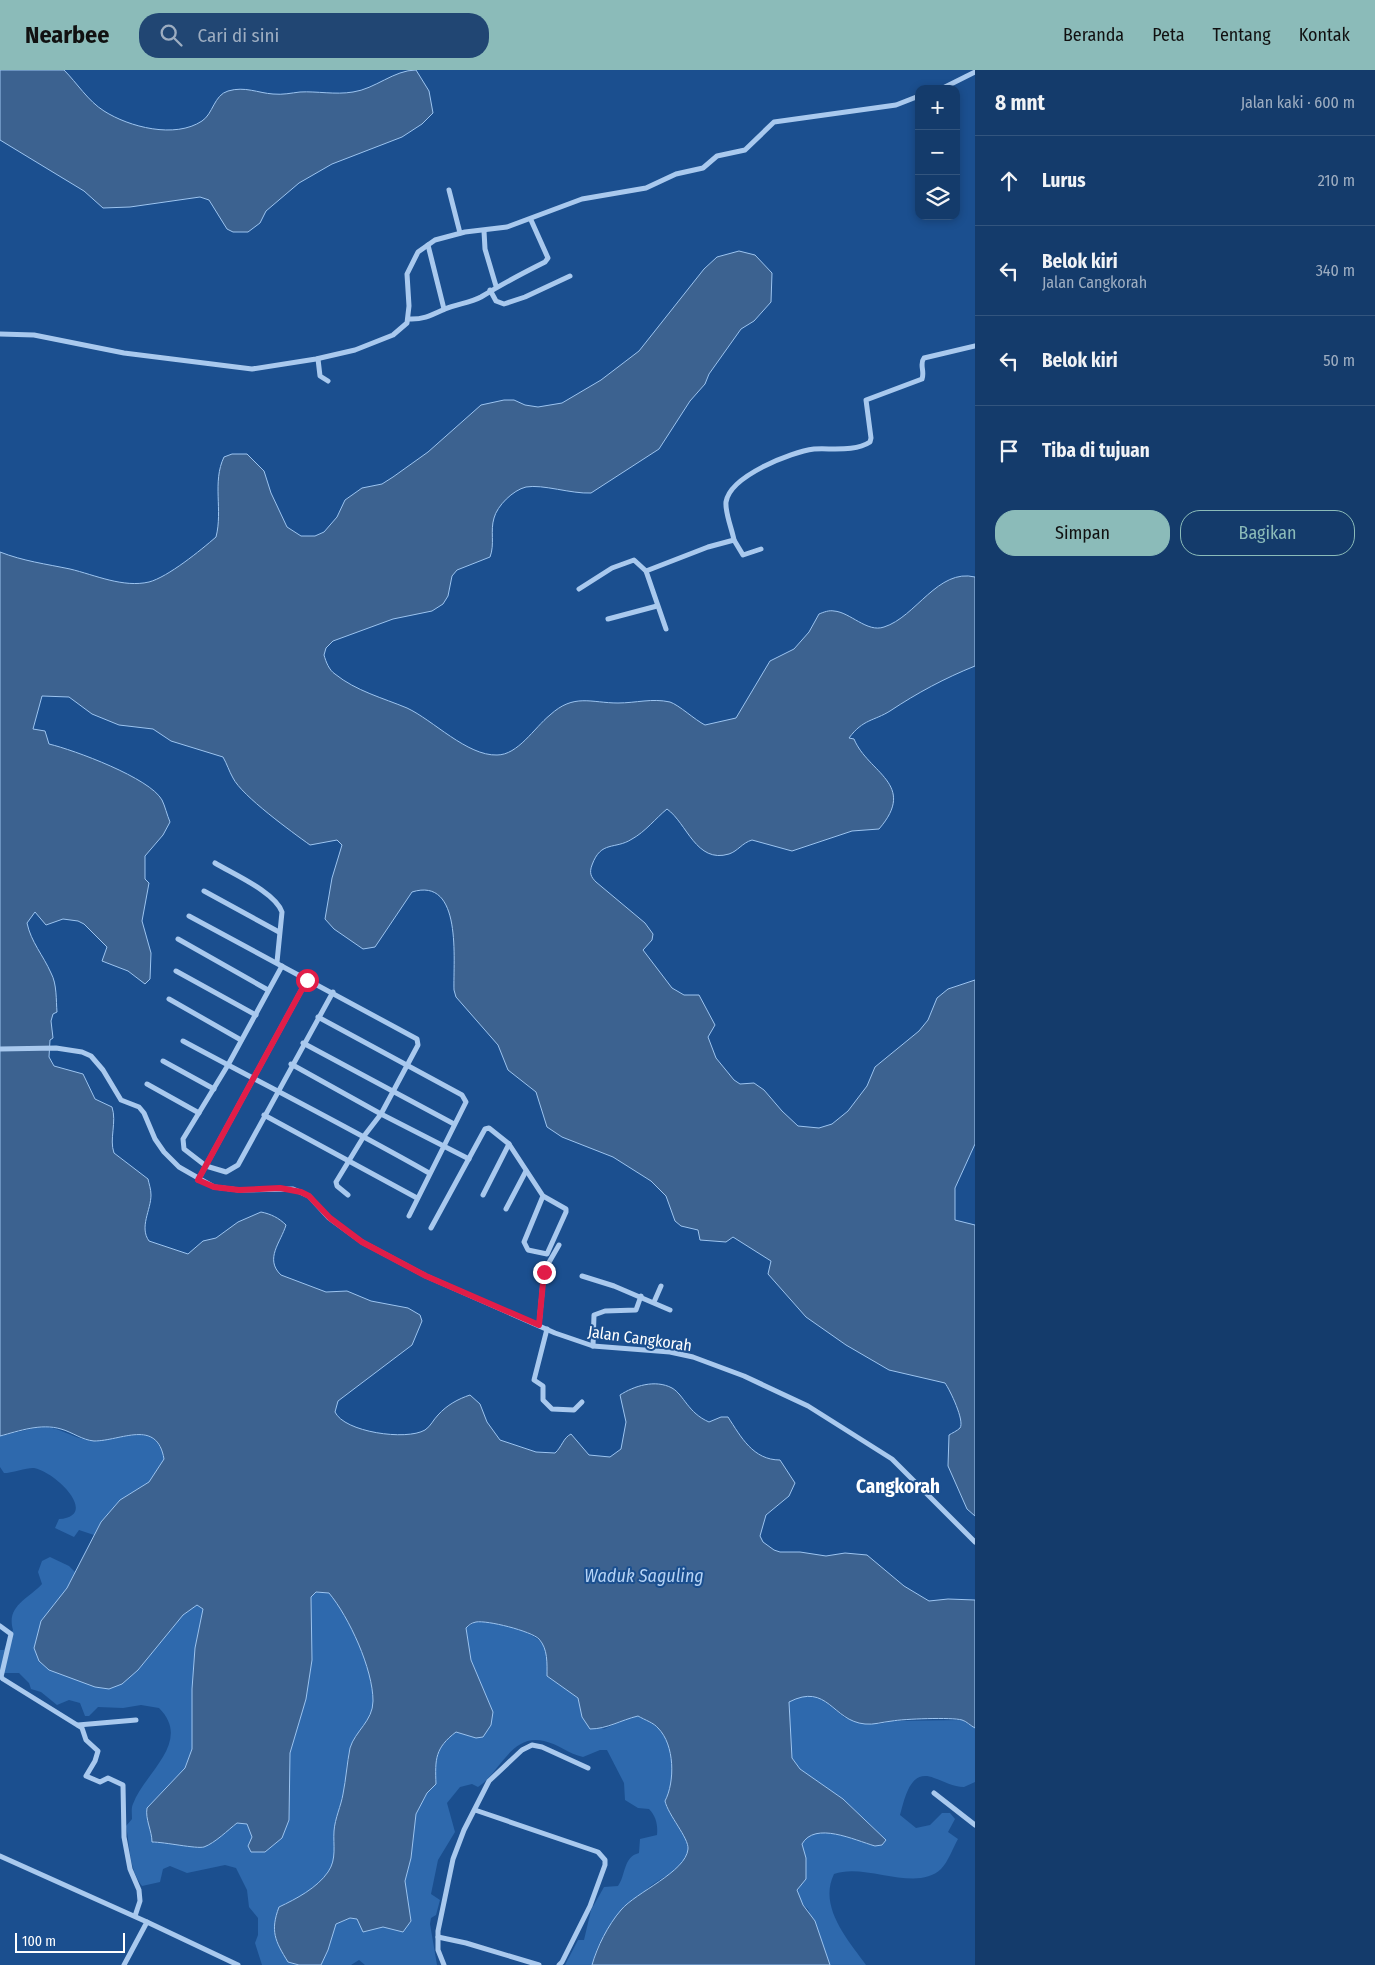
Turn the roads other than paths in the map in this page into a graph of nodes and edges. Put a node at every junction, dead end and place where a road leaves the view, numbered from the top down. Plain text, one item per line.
1 (975, 72) edge
2 (949, 85) edge
3 (915, 98) edge
4 (449, 190) dead end
5 (531, 220) junction
6 (484, 231) junction
7 (460, 233) junction
8 (428, 245) junction
9 (570, 276) dead end
10 (496, 286) junction
11 (490, 290) junction
12 (444, 309) junction
13 (408, 319) junction
14 (0, 334) edge
15 (975, 346) edge
16 (318, 358) junction
17 (328, 381) dead end
18 (734, 540) junction
19 (761, 549) dead end
20 (646, 570) junction
21 (579, 589) dead end
22 (658, 606) junction
23 (608, 619) dead end
24 (666, 629) dead end
25 (215, 863) dead end
26 (204, 891) dead end
27 (189, 916) dead end
28 (279, 932) junction
29 (178, 939) dead end
30 (277, 962) junction
31 (282, 966) junction
32 (176, 971) dead end
33 (307, 980) junction
34 (268, 990) junction
35 (333, 992) junction
36 (169, 999) dead end
37 (256, 1015) junction
38 (318, 1017) junction
39 (241, 1040) junction
40 (183, 1041) dead end
41 (303, 1043) junction
42 (0, 1049) edge
43 (163, 1061) dead end
44 (291, 1064) junction
45 (228, 1066) junction
46 (406, 1066) junction
47 (253, 1078) junction
48 (147, 1084) dead end
49 (214, 1089) junction
50 (276, 1092) junction
51 (393, 1092) junction
52 (199, 1113) junction
53 (381, 1114) junction
54 (264, 1116) junction
55 (454, 1124) junction
56 (364, 1136) junction
57 (509, 1144) junction
58 (443, 1145) junction
59 (468, 1159) junction
60 (349, 1161) junction
61 (206, 1166) junction
62 (526, 1171) junction
63 (430, 1173) junction
64 (198, 1180) junction
65 (348, 1195) dead end
66 (483, 1195) dead end
67 (543, 1196) junction
68 (417, 1198) junction
69 (506, 1209) dead end
70 (409, 1216) dead end
71 (431, 1228) dead end
72 (558, 1245) dead end
73 (582, 1276) dead end
74 (661, 1286) dead end
75 (641, 1296) junction
76 (654, 1302) junction
77 (670, 1310) dead end
78 (539, 1325) junction
79 (547, 1329) junction
80 (592, 1346) junction
81 (582, 1402) dead end
82 (975, 1542) edge
83 (0, 1626) edge
84 (136, 1720) dead end
85 (77, 1725) junction
86 (588, 1768) dead end
87 (934, 1793) dead end
88 (475, 1810) junction
89 (975, 1825) edge
90 (0, 1856) edge
91 (135, 1916) junction
92 (147, 1922) junction
93 (438, 1937) junction
94 (124, 1965) edge
95 (238, 1965) edge
96 (444, 1965) edge
97 (539, 1965) edge
98 (559, 1965) edge

1 - 2 street
3 - 5 street
4 - 7 street
5 - 6 street
5 - 10 street
6 - 7 street
6 - 10 street
7 - 8 street
8 - 12 street
8 - 13 street
9 - 11 street
10 - 11 street
11 - 12 street
12 - 13 street
13 - 16 street
14 - 16 street
15 - 18 street
16 - 17 street
18 - 19 street
18 - 20 street
20 - 21 street
20 - 22 street
22 - 23 street
22 - 24 street
25 - 28 street
26 - 28 street
27 - 30 street
28 - 30 street
29 - 34 street
30 - 31 street
31 - 33 street
31 - 34 street
32 - 37 street
33 - 35 street
33 - 47 street
34 - 37 street
35 - 38 street
35 - 46 street
36 - 39 street
37 - 39 street
38 - 41 street
38 - 46 street
39 - 45 street
40 - 45 street
41 - 44 street
41 - 51 street
42 - 64 street, Jalan Cangkorah
43 - 49 street
44 - 50 street
44 - 53 street
45 - 47 street
45 - 49 street
46 - 51 street
46 - 55 street
47 - 50 street
47 - 61 street
48 - 52 street
49 - 52 street
50 - 54 street
50 - 56 street
51 - 53 street
51 - 55 street
52 - 61 street
53 - 56 street
53 - 58 street
54 - 60 street
54 - 61 street
55 - 58 street
56 - 60 street
56 - 63 street
57 - 59 street
57 - 62 street
57 - 66 street
58 - 59 street
58 - 63 street
59 - 71 street
60 - 65 street
60 - 68 street
61 - 64 street
62 - 67 street
62 - 69 street
63 - 68 street
64 - 78 street, Jalan Cangkorah
67 - 67 street
68 - 70 street
72 - 78 street
73 - 75 street
74 - 76 street
75 - 76 street
75 - 80 street
76 - 77 street
78 - 79 street, Jalan Cangkorah
79 - 80 street, Jalan Cangkorah
79 - 81 street
80 - 82 street, Jalan Cangkorah
83 - 85 street
84 - 85 street
85 - 91 street
86 - 88 street
87 - 89 street
88 - 93 street
88 - 98 street
90 - 91 street
91 - 92 street
92 - 94 street
92 - 95 street
93 - 96 street
93 - 97 street

